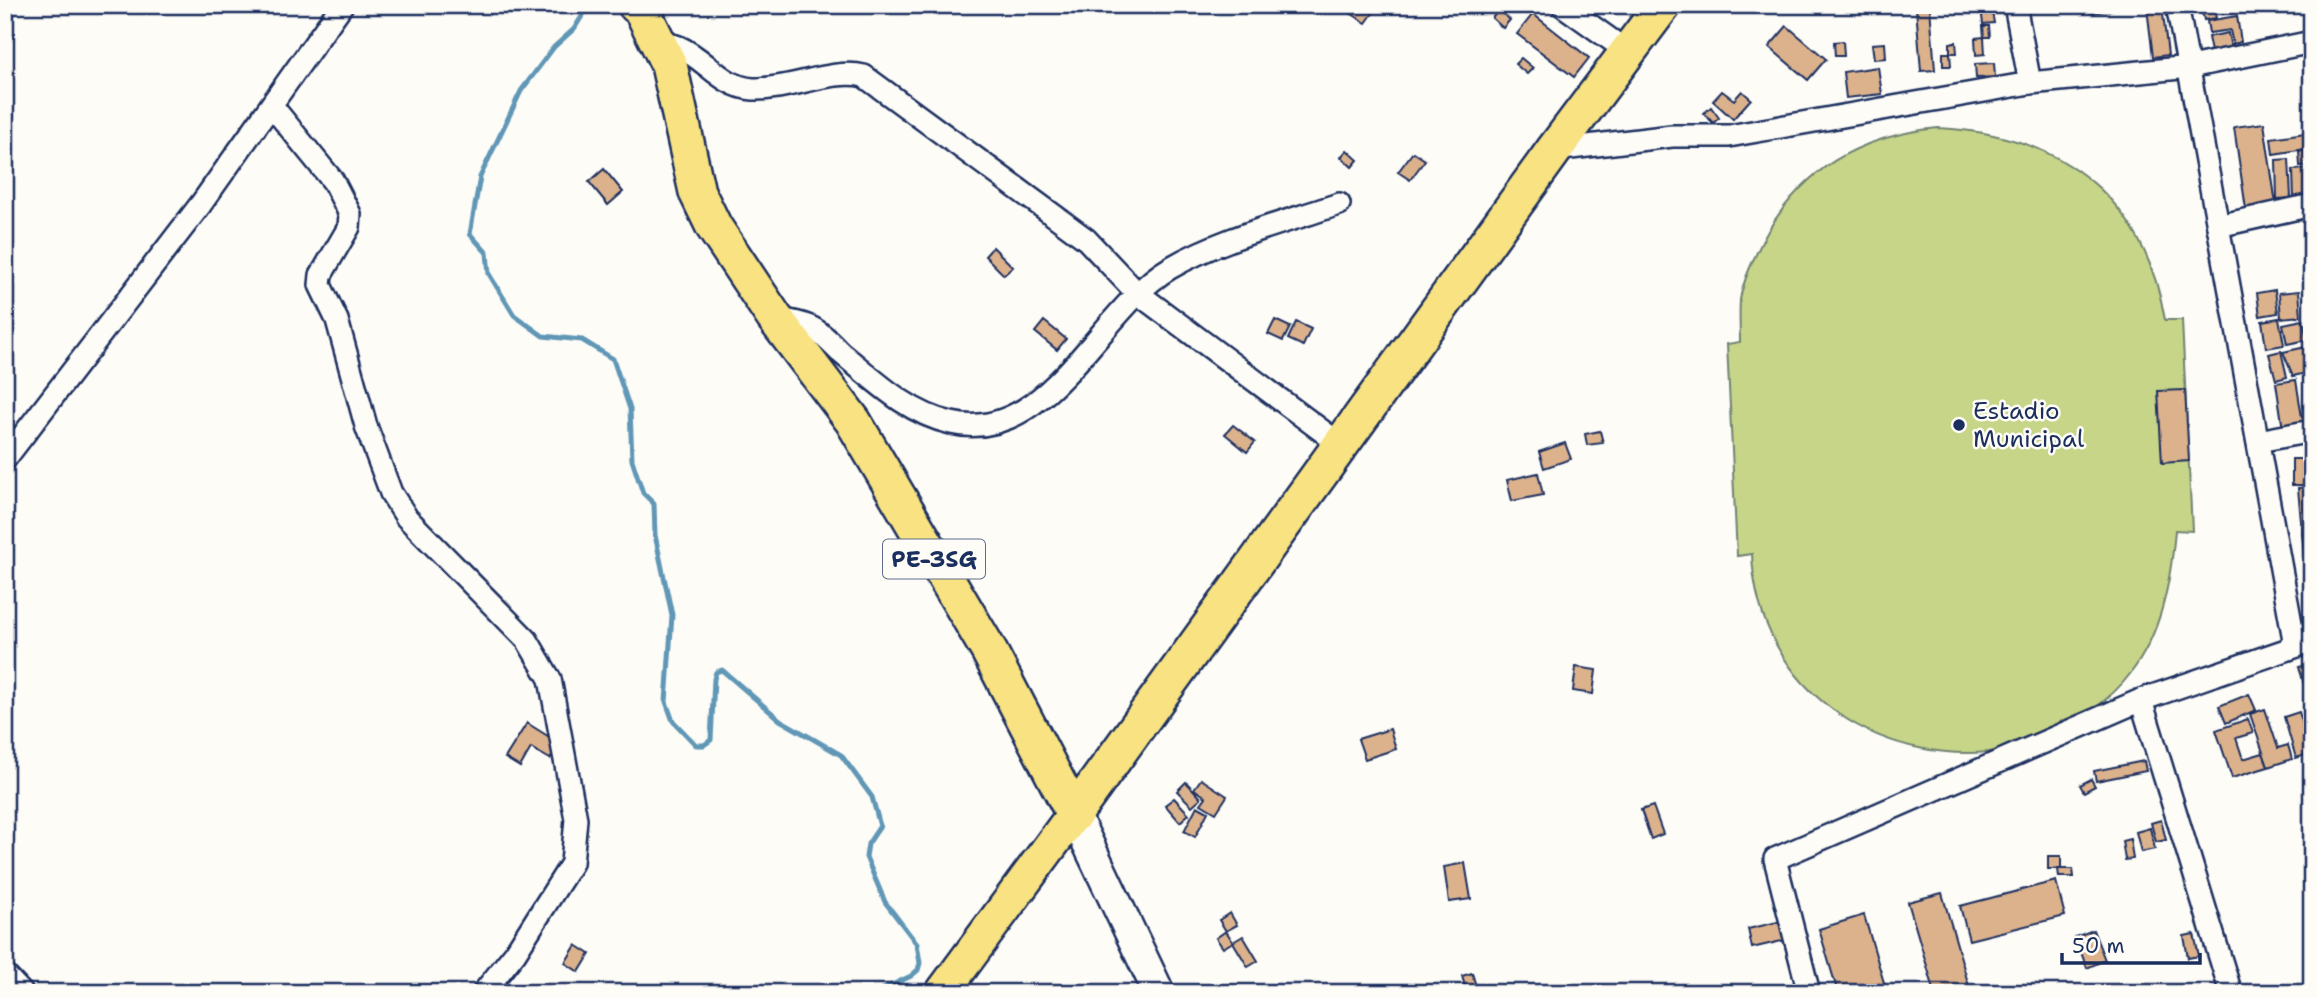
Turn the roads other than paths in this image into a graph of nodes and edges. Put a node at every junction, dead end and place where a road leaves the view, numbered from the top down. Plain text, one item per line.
1 (342, 5) edge
2 (636, 5) edge
3 (1562, 5) edge
4 (1663, 5) edge
5 (2015, 5) edge
6 (2177, 5) edge
7 (659, 41) junction
8 (2312, 42) edge
9 (1628, 52) junction
10 (2190, 67) junction
11 (2030, 83) junction
12 (272, 106) junction
13 (1554, 150) junction
14 (1339, 204) dead end
15 (2312, 205) edge
16 (2218, 226) junction
17 (1136, 292) junction
18 (774, 317) junction
19 (2312, 432) edge
20 (2258, 441) junction
21 (1340, 445) junction
22 (5, 459) edge
23 (2303, 643) edge
24 (2141, 700) junction
25 (1074, 814) junction
26 (5, 975) edge
27 (22, 993) edge
28 (483, 993) edge
29 (942, 993) edge
30 (1159, 993) edge
31 (1809, 993) edge
32 (2231, 993) edge

1 - 12 street
2 - 7 highway, PE-3SG
3 - 9 street
4 - 9 highway
5 - 11 street
6 - 10 street
7 - 17 street
7 - 18 highway, PE-3SG
8 - 10 street
9 - 13 highway
10 - 11 street
10 - 16 street
11 - 13 street
12 - 22 street
12 - 28 street
13 - 21 highway
14 - 17 street
15 - 16 street
16 - 20 street
17 - 18 street
17 - 21 street
18 - 25 highway, PE-3SG
19 - 20 street
20 - 23 street
21 - 25 highway
23 - 24 street
24 - 31 street
24 - 32 street
25 - 29 main road
25 - 30 main road
26 - 27 street

